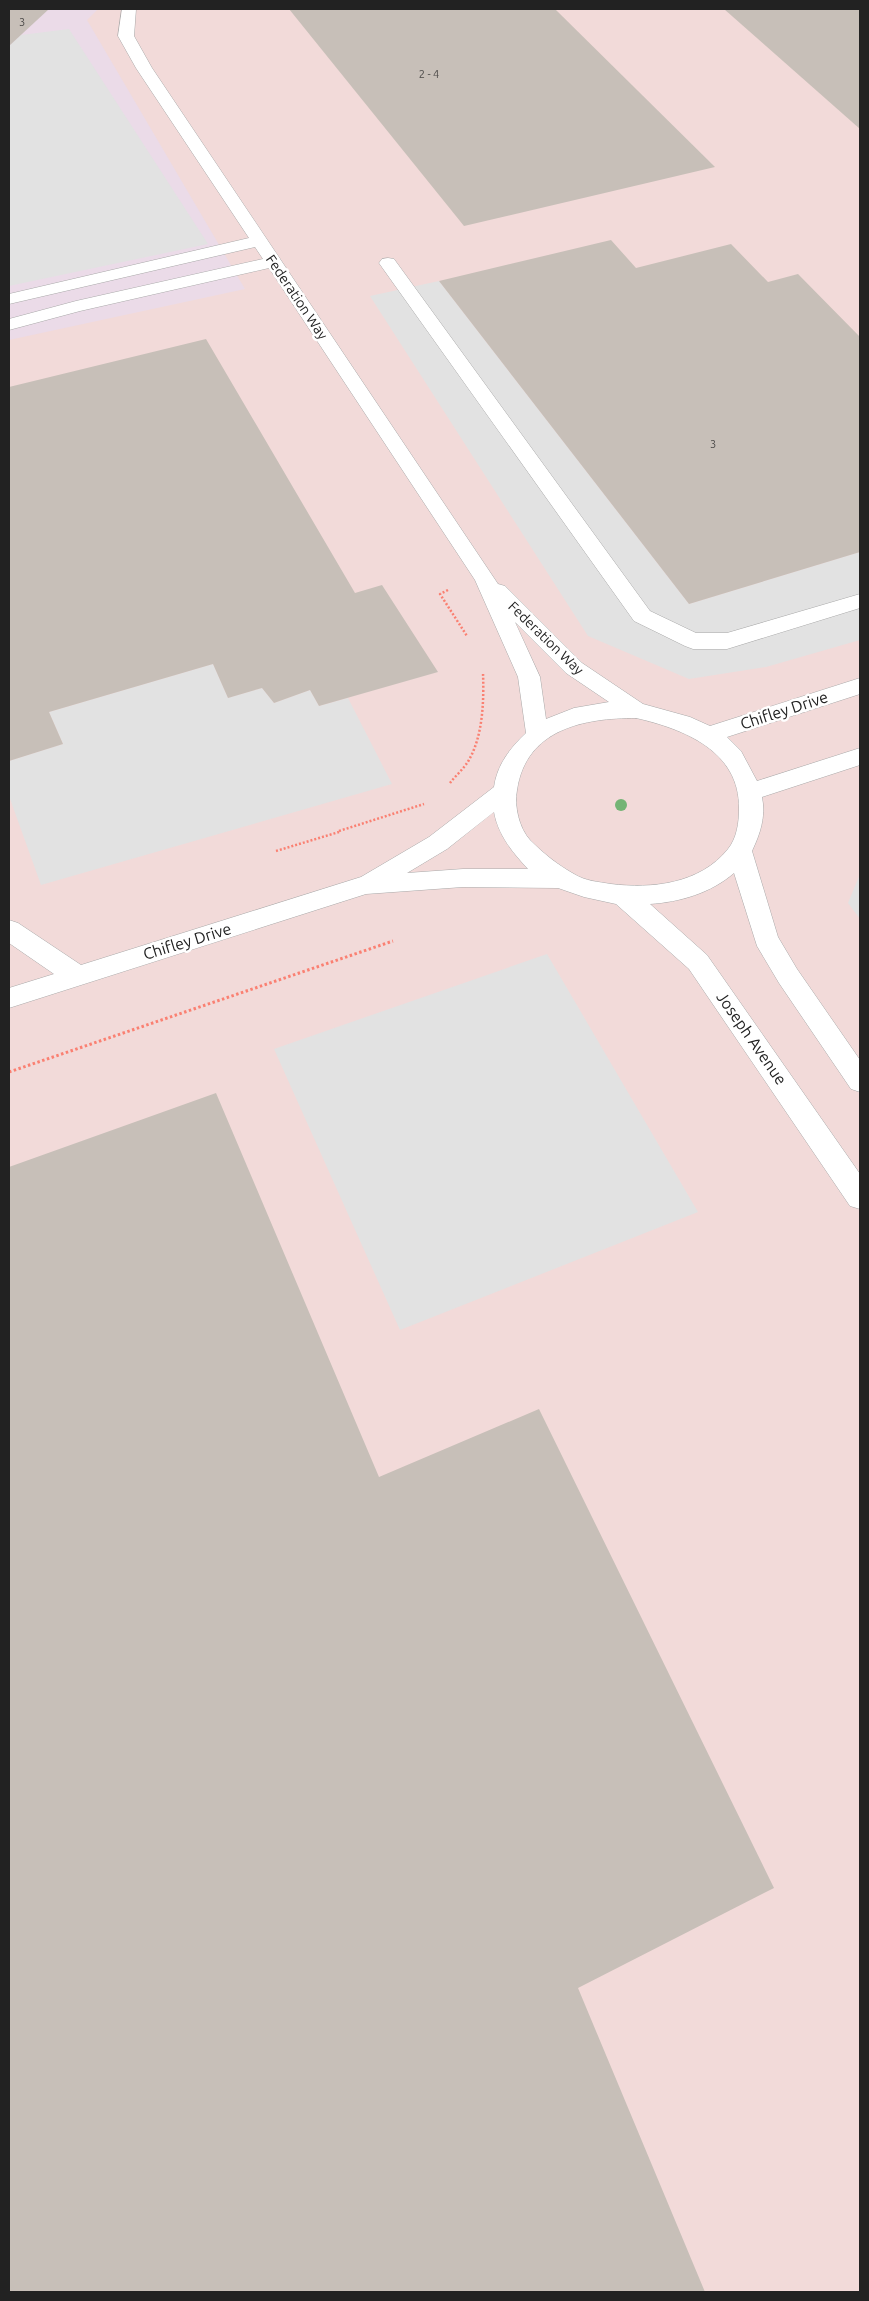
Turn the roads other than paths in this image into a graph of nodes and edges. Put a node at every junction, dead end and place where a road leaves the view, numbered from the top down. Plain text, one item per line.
1 (129, 9) edge
2 (260, 241) junction
3 (274, 262) junction
4 (388, 263) dead end
5 (9, 299) edge
6 (9, 325) edge
7 (486, 579) junction
8 (860, 601) edge
9 (860, 686) edge
10 (636, 710) junction
11 (537, 733) junction
12 (708, 734) junction
13 (860, 756) edge
14 (751, 792) junction
15 (502, 793) junction
16 (740, 852) junction
17 (562, 880) junction
18 (366, 886) junction
19 (624, 896) junction
20 (9, 930) edge
21 (77, 976) junction
22 (9, 998) edge
23 (860, 1081) edge
24 (860, 1197) edge

1 - 2 street, Federation Way
2 - 3 street, Federation Way
2 - 5 street
3 - 6 street
3 - 7 street, Federation Way
4 - 8 street
7 - 10 street, Federation Way
7 - 11 street, Federation Way
9 - 12 street, Chifley Drive
10 - 11 street
10 - 12 street
11 - 15 street
12 - 14 street
13 - 14 street
14 - 16 street
15 - 17 street
15 - 18 street, Chifley Drive
16 - 19 street
16 - 23 street
17 - 18 street, Chifley Drive
17 - 19 street
18 - 21 street, Chifley Drive
19 - 24 street, Joseph Avenue
20 - 21 street
21 - 22 street, Chifley Drive

